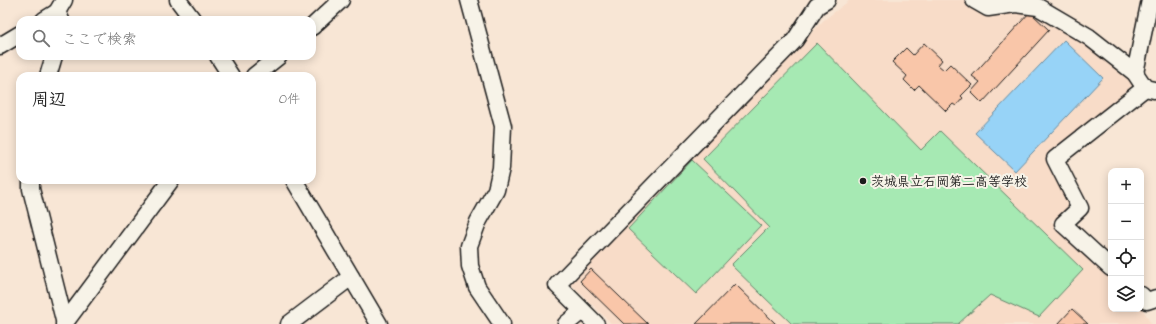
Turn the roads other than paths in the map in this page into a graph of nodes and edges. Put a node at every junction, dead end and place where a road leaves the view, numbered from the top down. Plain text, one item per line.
1 (178, 0) edge
2 (341, 0) edge
3 (469, 0) edge
4 (827, 0) edge
5 (974, 0) edge
6 (1150, 0) edge
7 (190, 16) edge
8 (316, 23) edge
9 (16, 36) edge
10 (0, 46) edge
11 (53, 60) edge
12 (221, 60) edge
13 (274, 60) edge
14 (49, 72) edge
15 (228, 72) edge
16 (259, 72) edge
17 (1135, 73) junction
18 (1151, 89) edge
19 (31, 184) edge
20 (168, 184) edge
21 (296, 184) edge
22 (1108, 265) edge
23 (351, 277) junction
24 (1144, 298) edge
25 (1156, 298) edge
26 (582, 311) junction
27 (65, 324) edge
28 (289, 324) edge
29 (379, 324) edge
30 (502, 324) edge
31 (566, 324) edge
32 (596, 324) edge

1 - 7 street
2 - 8 street
3 - 30 street
4 - 26 street
5 - 17 street
6 - 17 street
9 - 10 street
11 - 14 street
12 - 15 street
13 - 16 street
17 - 18 street
18 - 22 street
19 - 27 street
20 - 27 street
21 - 23 street
23 - 28 street
23 - 29 street
24 - 25 street
26 - 31 street
26 - 32 street

